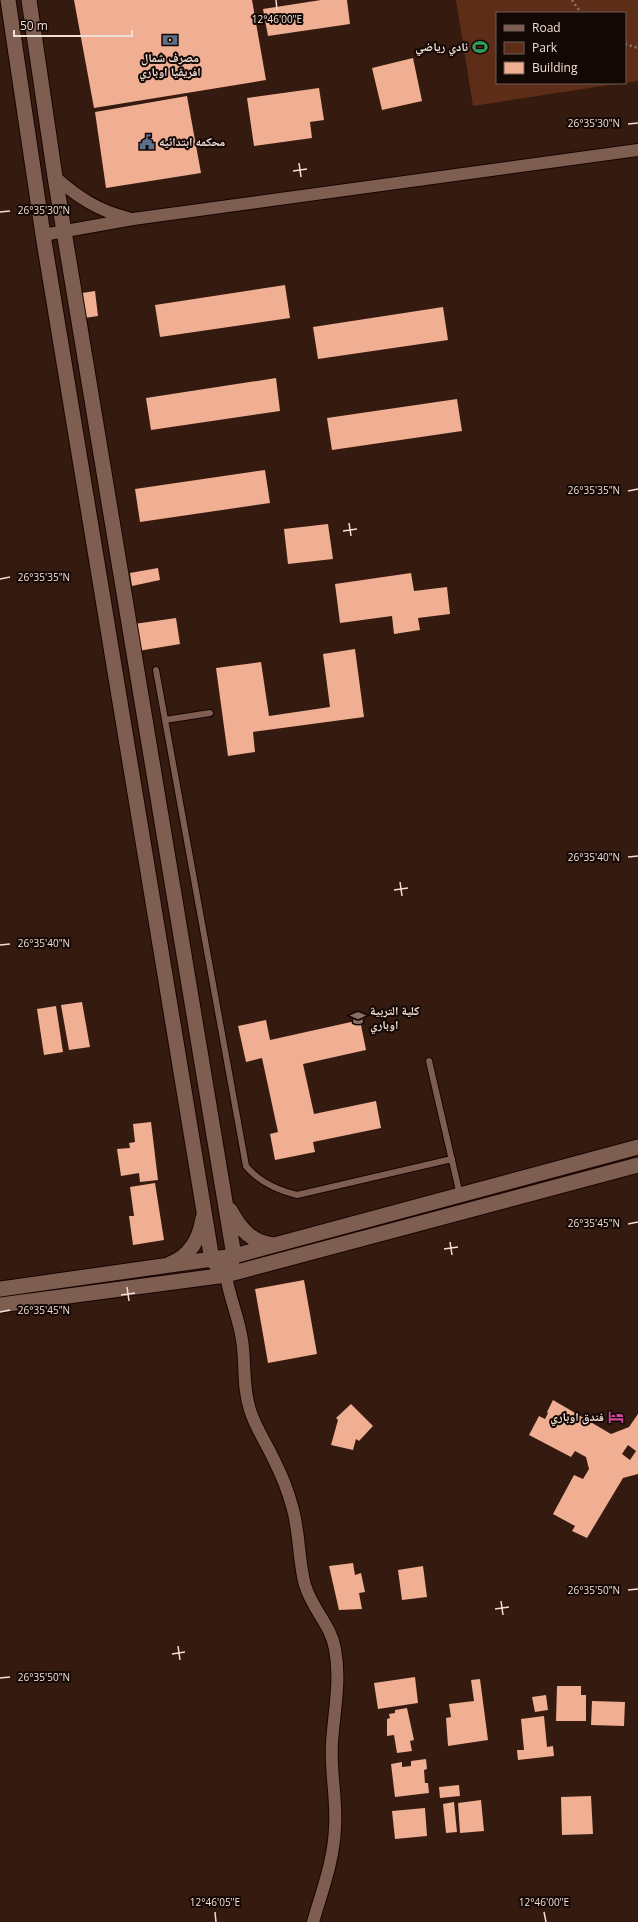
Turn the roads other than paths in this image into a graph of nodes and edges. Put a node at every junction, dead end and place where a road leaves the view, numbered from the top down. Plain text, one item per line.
1 (8, 0) edge
2 (29, 0) edge
3 (638, 150) edge
4 (55, 177) junction
5 (133, 219) junction
6 (64, 231) junction
7 (43, 234) junction
8 (156, 670) dead end
9 (210, 713) dead end
10 (165, 720) junction
11 (429, 1062) dead end
12 (638, 1147) edge
13 (452, 1159) junction
14 (638, 1164) edge
15 (460, 1195) junction
16 (225, 1202) junction
17 (204, 1211) junction
18 (277, 1245) junction
19 (234, 1256) junction
20 (212, 1260) junction
21 (164, 1267) junction
22 (226, 1275) junction
23 (0, 1289) edge
24 (0, 1305) edge
25 (313, 1922) edge

1 - 7 street
2 - 4 street
3 - 5 street
4 - 5 street
4 - 6 street
5 - 6 street
6 - 7 street
6 - 16 street
7 - 17 street
8 - 10 lane
9 - 10 lane
10 - 13 lane
11 - 13 lane
12 - 15 street
13 - 15 lane
14 - 22 street
15 - 18 street
16 - 18 street
16 - 19 street
17 - 20 street
17 - 21 street
18 - 19 street
19 - 20 street
19 - 22 street
20 - 21 street
20 - 22 street
21 - 23 street
22 - 24 street
22 - 25 street

